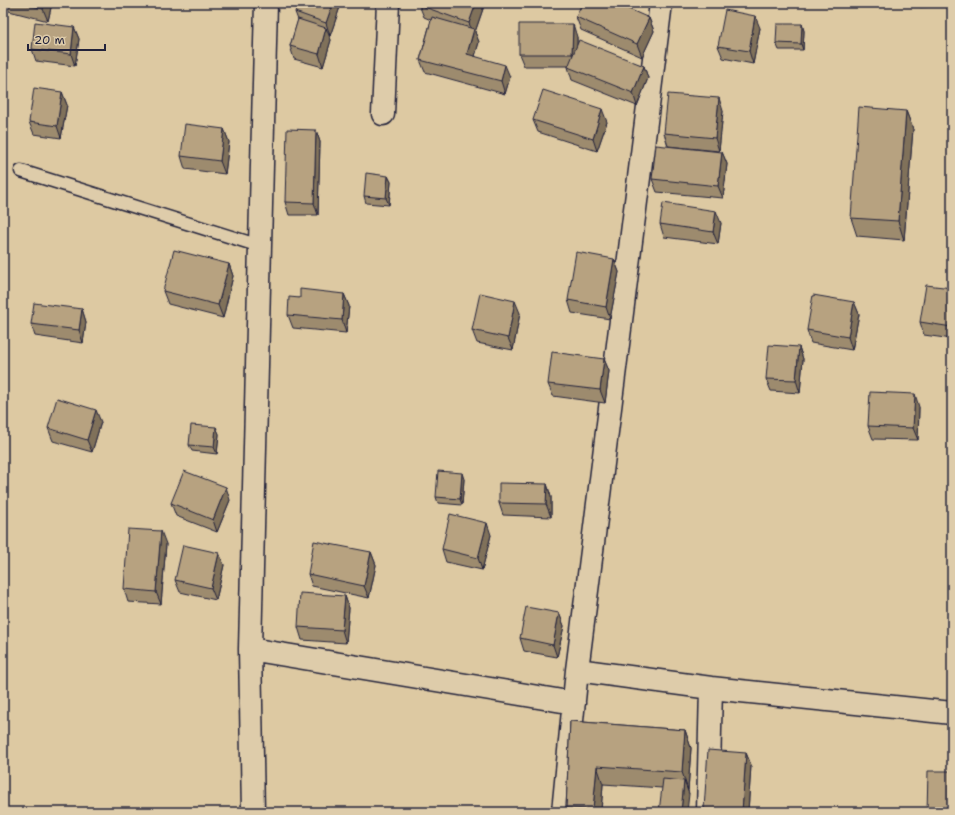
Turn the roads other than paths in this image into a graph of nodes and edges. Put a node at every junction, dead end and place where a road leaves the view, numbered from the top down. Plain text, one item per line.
1 (266, 3) edge
2 (388, 3) edge
3 (661, 3) edge
4 (383, 114) dead end
5 (20, 172) dead end
6 (260, 246) junction
7 (250, 650) junction
8 (577, 670) junction
9 (711, 688) junction
10 (574, 703) junction
11 (952, 713) edge
12 (252, 812) edge
13 (563, 812) edge
14 (708, 812) edge

1 - 6 street
2 - 4 street
3 - 8 street
5 - 6 lane
6 - 7 street
7 - 10 street
7 - 12 street
8 - 9 street
8 - 10 street
9 - 11 street
9 - 14 street
10 - 13 street

